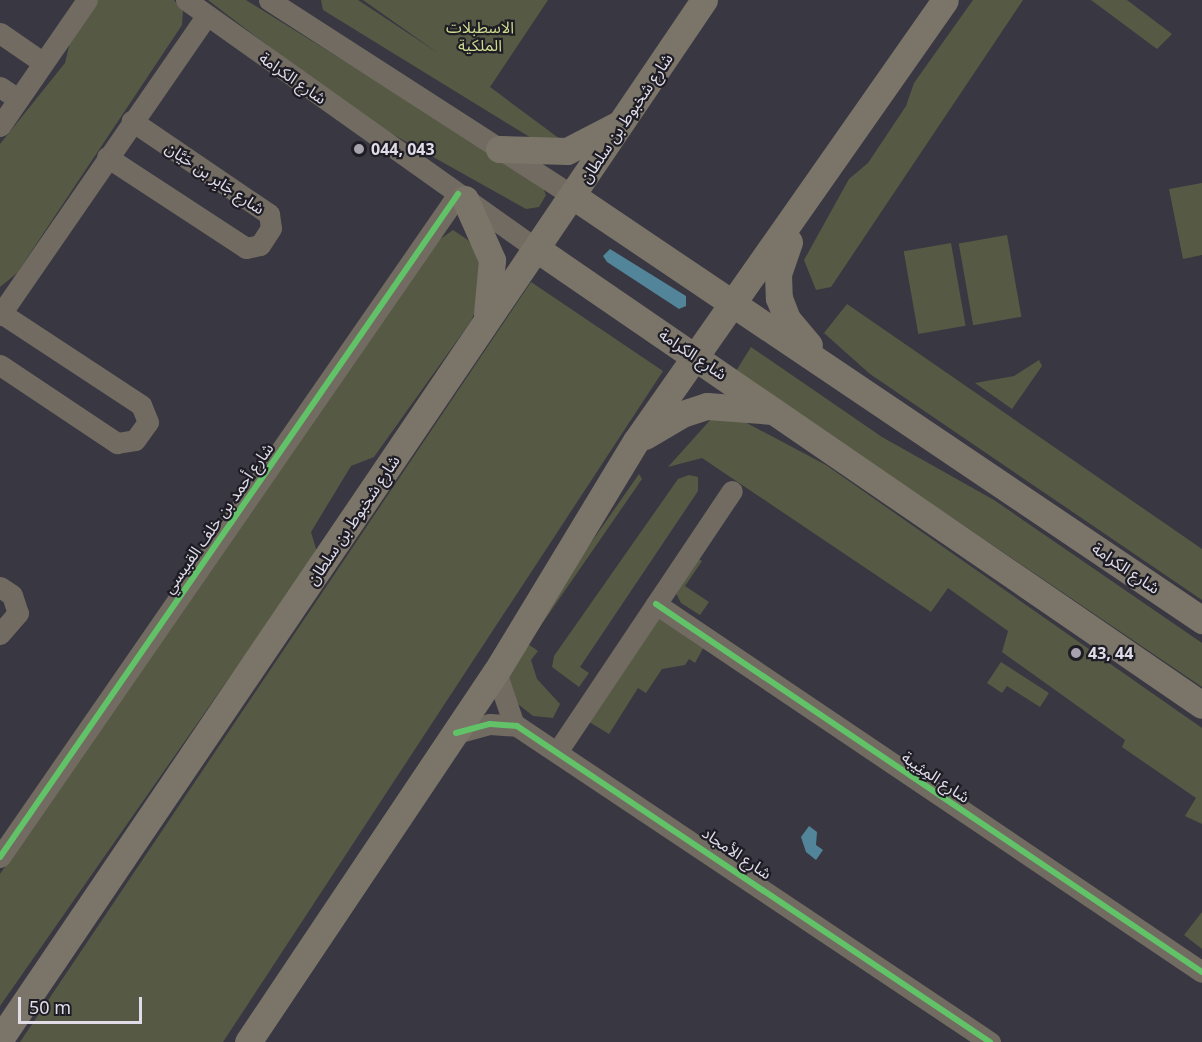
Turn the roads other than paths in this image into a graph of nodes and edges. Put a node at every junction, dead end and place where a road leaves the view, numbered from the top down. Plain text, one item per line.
1 (87, 0) edge
2 (186, 0) edge
3 (269, 0) edge
4 (704, 0) edge
5 (945, 0) edge
6 (206, 16) junction
7 (0, 33) edge
8 (42, 62) junction
9 (0, 87) edge
10 (18, 99) junction
11 (132, 121) junction
12 (623, 121) junction
13 (0, 126) edge
14 (499, 148) junction
15 (107, 157) junction
16 (573, 196) junction
17 (461, 197) junction
18 (799, 215) junction
19 (537, 249) junction
20 (734, 305) junction
21 (1, 314) edge
22 (486, 324) junction
23 (696, 356) junction
24 (0, 365) edge
25 (828, 366) junction
26 (777, 411) junction
27 (636, 441) junction
28 (732, 491) dead end
29 (0, 587) edge
30 (656, 604) junction
31 (1202, 620) edge
32 (0, 634) edge
33 (496, 672) junction
34 (1202, 705) edge
35 (514, 724) junction
36 (456, 733) junction
37 (557, 752) junction
38 (0, 857) edge
39 (1202, 972) edge
40 (0, 1039) edge
41 (248, 1042) edge
42 (990, 1042) edge

1 - 8 street
2 - 6 street, شارع الكرامة
3 - 14 street, شارع الكرامة
4 - 12 main road, شارع شخبوط بن سلطان
5 - 18 main road
6 - 11 street
6 - 17 street, شارع الكرامة
7 - 8 street
8 - 10 street
9 - 10 street
10 - 13 street
11 - 15 street
11 - 15 street, شارع جَابِر بن حَيَّان
12 - 14 main road
12 - 16 main road, شارع شخبوط بن سلطان
14 - 16 street, شارع الكرامة
15 - 21 street
16 - 19 main road, شارع شخبوط بن سلطان
16 - 20 main road, شارع الكرامة
17 - 19 street, شارع الكرامة
17 - 22 main road
17 - 38 street, شارع أحمد بن خلف القبيسي
18 - 20 main road
18 - 25 main road
19 - 22 main road, شارع شخبوط بن سلطان
19 - 23 main road, شارع الكرامة
20 - 23 main road
20 - 25 main road, شارع الكرامة
21 - 24 street
22 - 40 main road, شارع شخبوط بن سلطان
23 - 26 main road, شارع الكرامة
23 - 27 main road
25 - 31 main road, شارع الكرامة
26 - 27 main road
26 - 34 main road, شارع الكرامة
27 - 33 main road
28 - 30 street
29 - 32 street
30 - 37 street
30 - 39 street, شارع المِثِيبة
33 - 35 street
33 - 36 main road
35 - 36 street
35 - 37 street, شارع الأمجاد
36 - 41 main road
37 - 42 street, شارع الأمجاد

